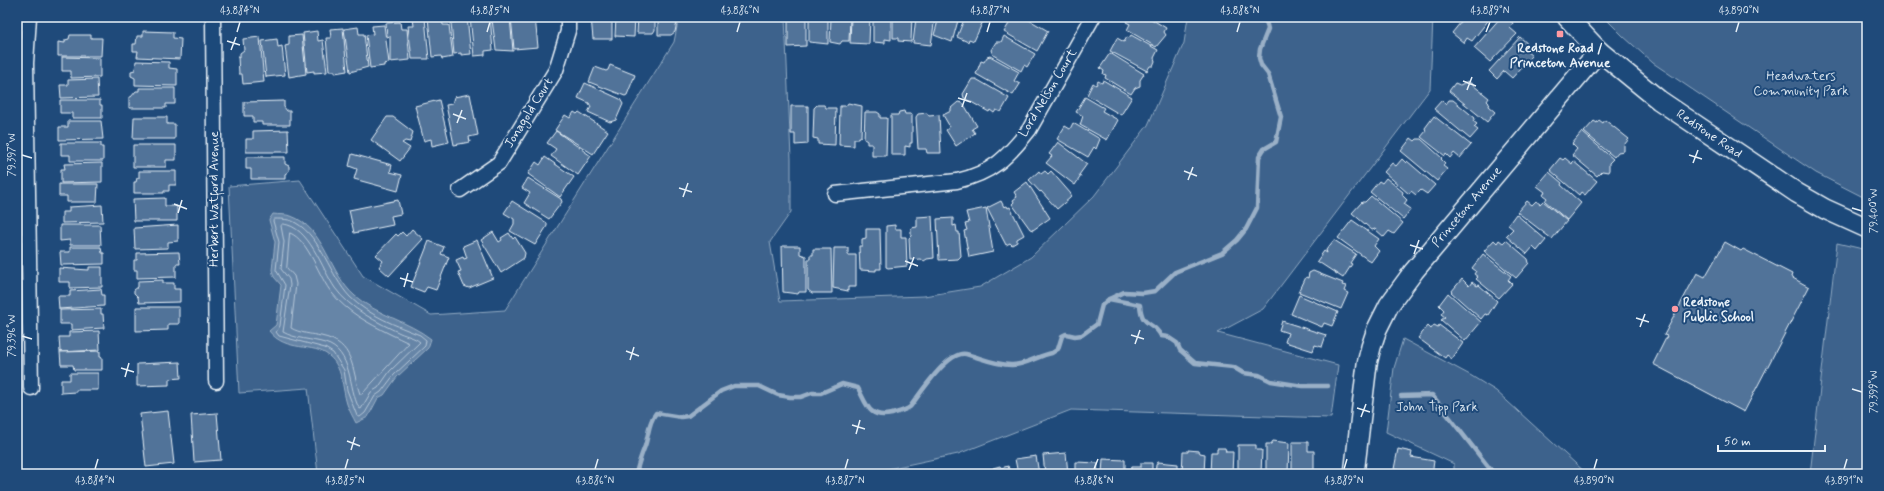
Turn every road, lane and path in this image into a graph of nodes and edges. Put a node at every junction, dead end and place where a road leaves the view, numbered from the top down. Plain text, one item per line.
1 (29, 17) edge
2 (213, 17) edge
3 (568, 17) edge
4 (1092, 17) edge
5 (1567, 17) edge
6 (1599, 51) junction
7 (460, 190) dead end
8 (835, 194) dead end
9 (1867, 228) edge
10 (216, 381) dead end
11 (31, 388) dead end
12 (1354, 474) edge

1 - 11 street
2 - 10 street, Herbert Watford Avenue
3 - 7 street, Jonagold Court
4 - 8 street, Lord Nelson Court
5 - 6 street, Redstone Road
6 - 9 street, Redstone Road
6 - 12 street, Princeton Avenue

